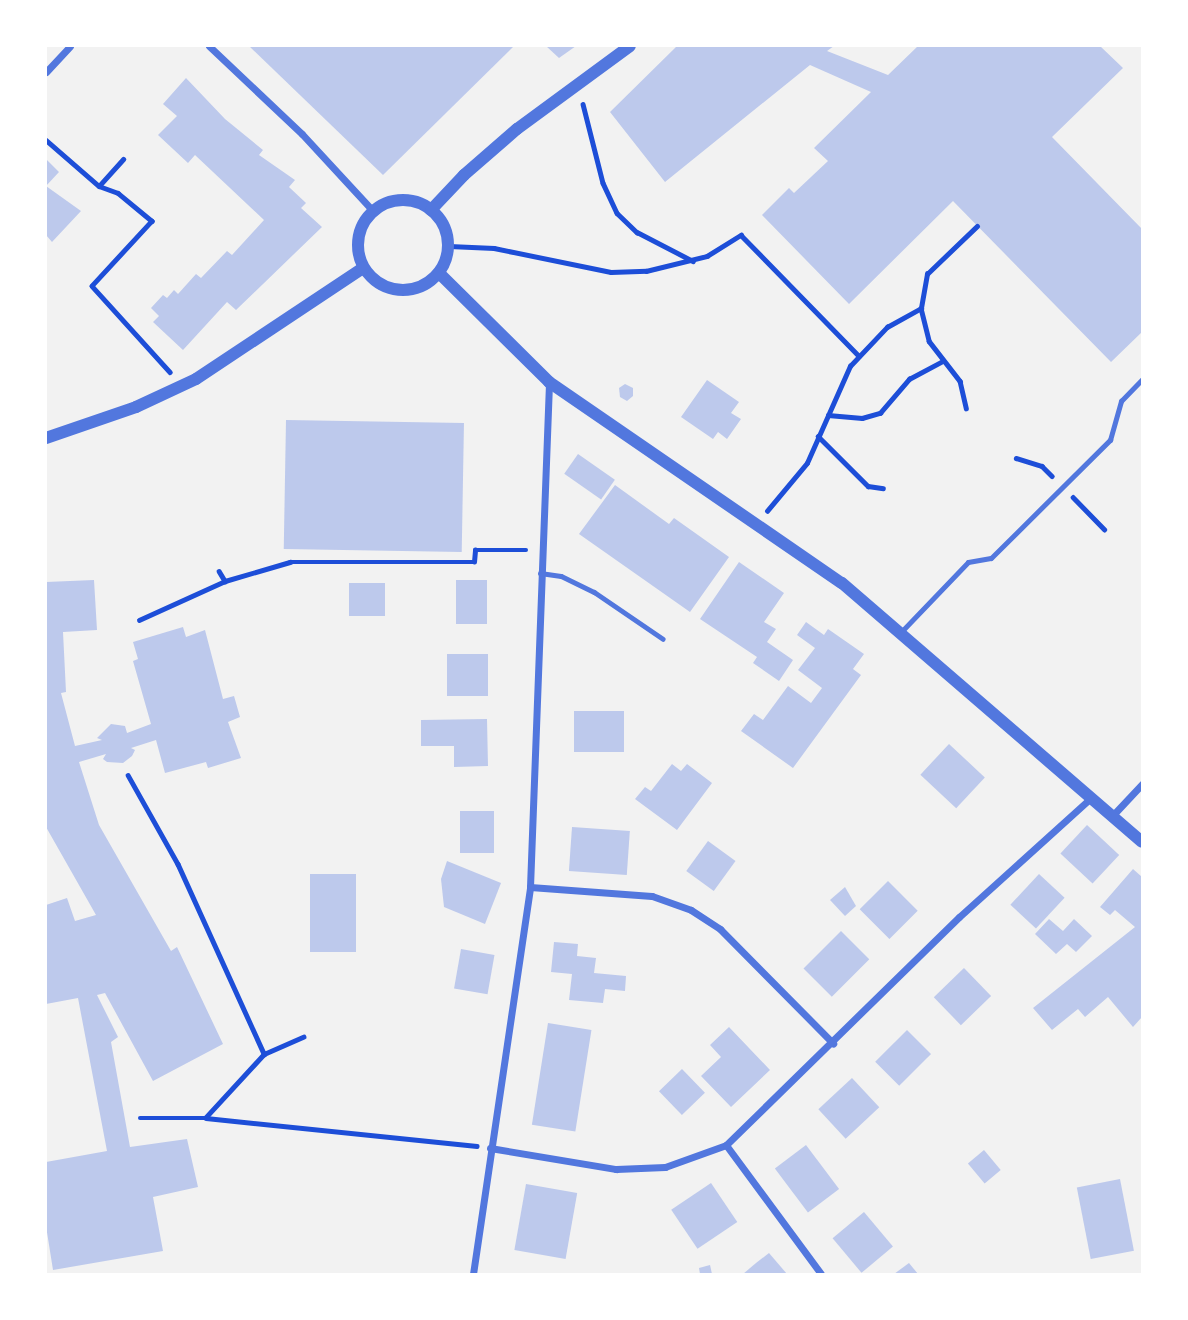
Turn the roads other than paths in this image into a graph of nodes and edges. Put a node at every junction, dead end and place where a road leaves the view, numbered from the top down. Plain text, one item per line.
1 (70, 46) edge
2 (209, 46) edge
3 (630, 46) edge
4 (46, 72) edge
5 (431, 210) junction
6 (373, 211) junction
7 (363, 268) junction
8 (439, 273) junction
9 (1143, 379) edge
10 (549, 382) junction
11 (46, 438) edge
12 (540, 573) junction
13 (900, 633) junction
14 (663, 639) dead end
15 (1143, 784) edge
16 (1093, 796) junction
17 (1113, 815) junction
18 (1143, 842) edge
19 (530, 887) junction
20 (833, 1042) junction
21 (726, 1145) junction
22 (491, 1147) junction
23 (473, 1275) edge
24 (821, 1275) edge

1 - 4 street
2 - 6 street
3 - 5 street
5 - 6 street
5 - 8 street
6 - 7 street
7 - 8 street
7 - 11 street
8 - 10 street
9 - 13 lane
10 - 12 street
10 - 13 street
12 - 14 lane
12 - 19 street
13 - 16 street
15 - 17 street
16 - 17 street
16 - 20 street
17 - 18 street
19 - 20 street
19 - 22 street
20 - 21 street
21 - 22 street
21 - 24 street
22 - 23 street

